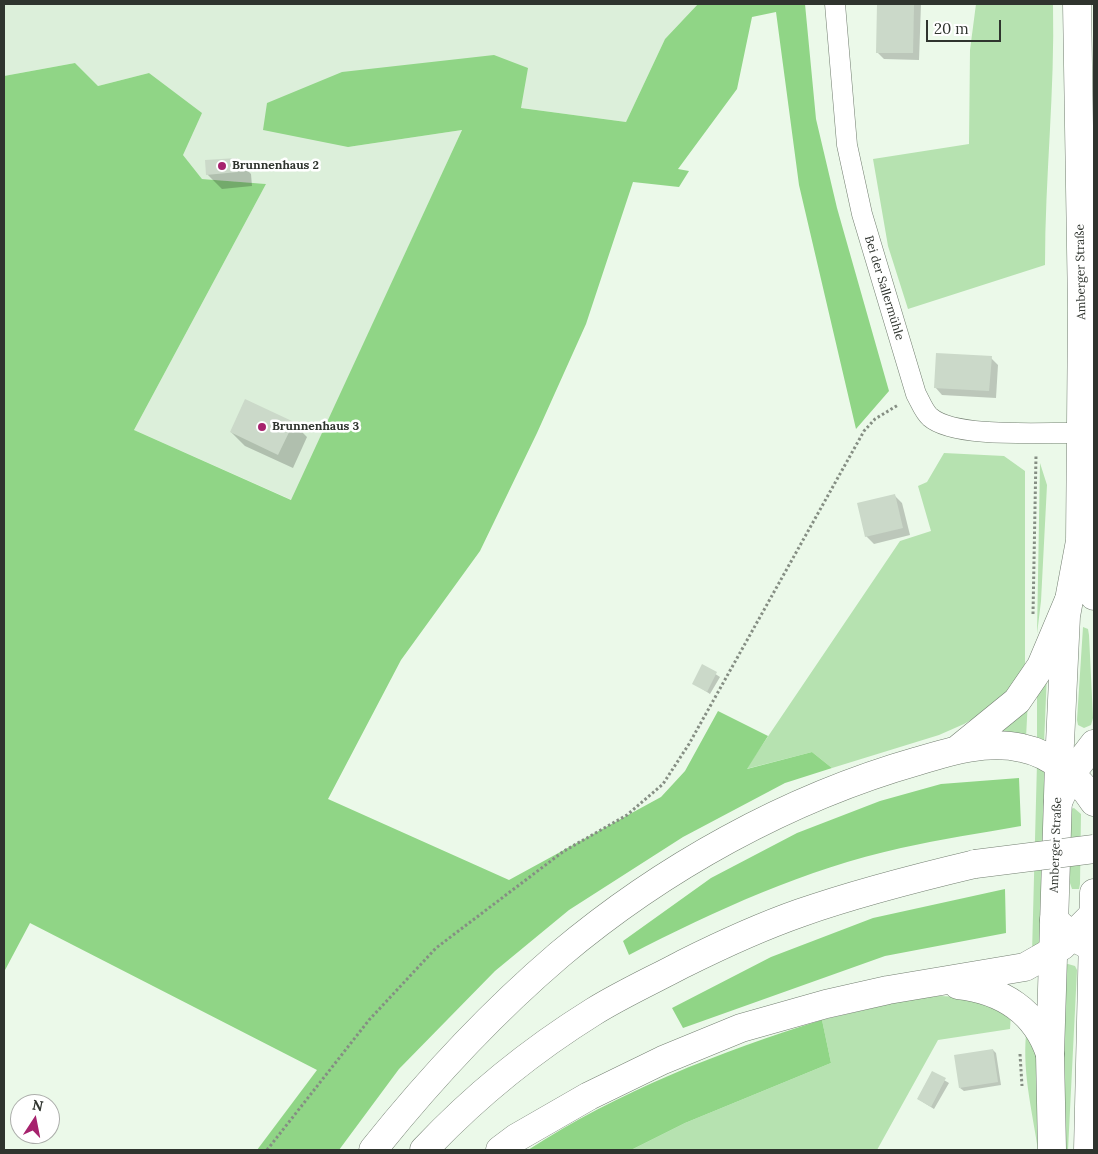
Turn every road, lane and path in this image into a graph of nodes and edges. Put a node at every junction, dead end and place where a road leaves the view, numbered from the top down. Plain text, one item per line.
1 (835, 4) edge
2 (1077, 4) edge
3 (916, 394) junction
4 (1080, 432) junction
5 (1080, 541) junction
6 (1094, 596) edge
7 (1068, 602) junction
8 (1094, 744) edge
9 (958, 749) junction
10 (1065, 769) junction
11 (1094, 802) edge
12 (1094, 849) edge
13 (1094, 893) edge
14 (1094, 914) edge
15 (1073, 941) edge
16 (936, 982) junction
17 (1050, 1054) junction
18 (1092, 1079) edge
19 (267, 1150) edge
20 (373, 1150) edge
21 (424, 1150) edge
22 (500, 1150) edge
23 (1052, 1150) edge
24 (1088, 1150) edge

1 - 3 street, Bei der Sallermühle
2 - 4 main road, Amberger Straße
3 - 4 street, Bei der Sallermühle
3 - 19 path
4 - 5 main road, Amberger Straße
5 - 6 main road, Amberger Straße
5 - 7 main road, Amberger Straße
7 - 9 main road
7 - 10 main road, Amberger Straße
8 - 10 main road
9 - 10 main road
9 - 20 main road
10 - 11 main road
10 - 15 main road, Amberger Straße
12 - 21 main road, bridge
13 - 14 main road
14 - 15 main road
15 - 16 main road
15 - 17 main road, Amberger Straße
15 - 18 main road, Amberger Straße
16 - 17 main road
16 - 22 main road
17 - 23 main road, Amberger Straße
18 - 24 main road, Amberger Straße

